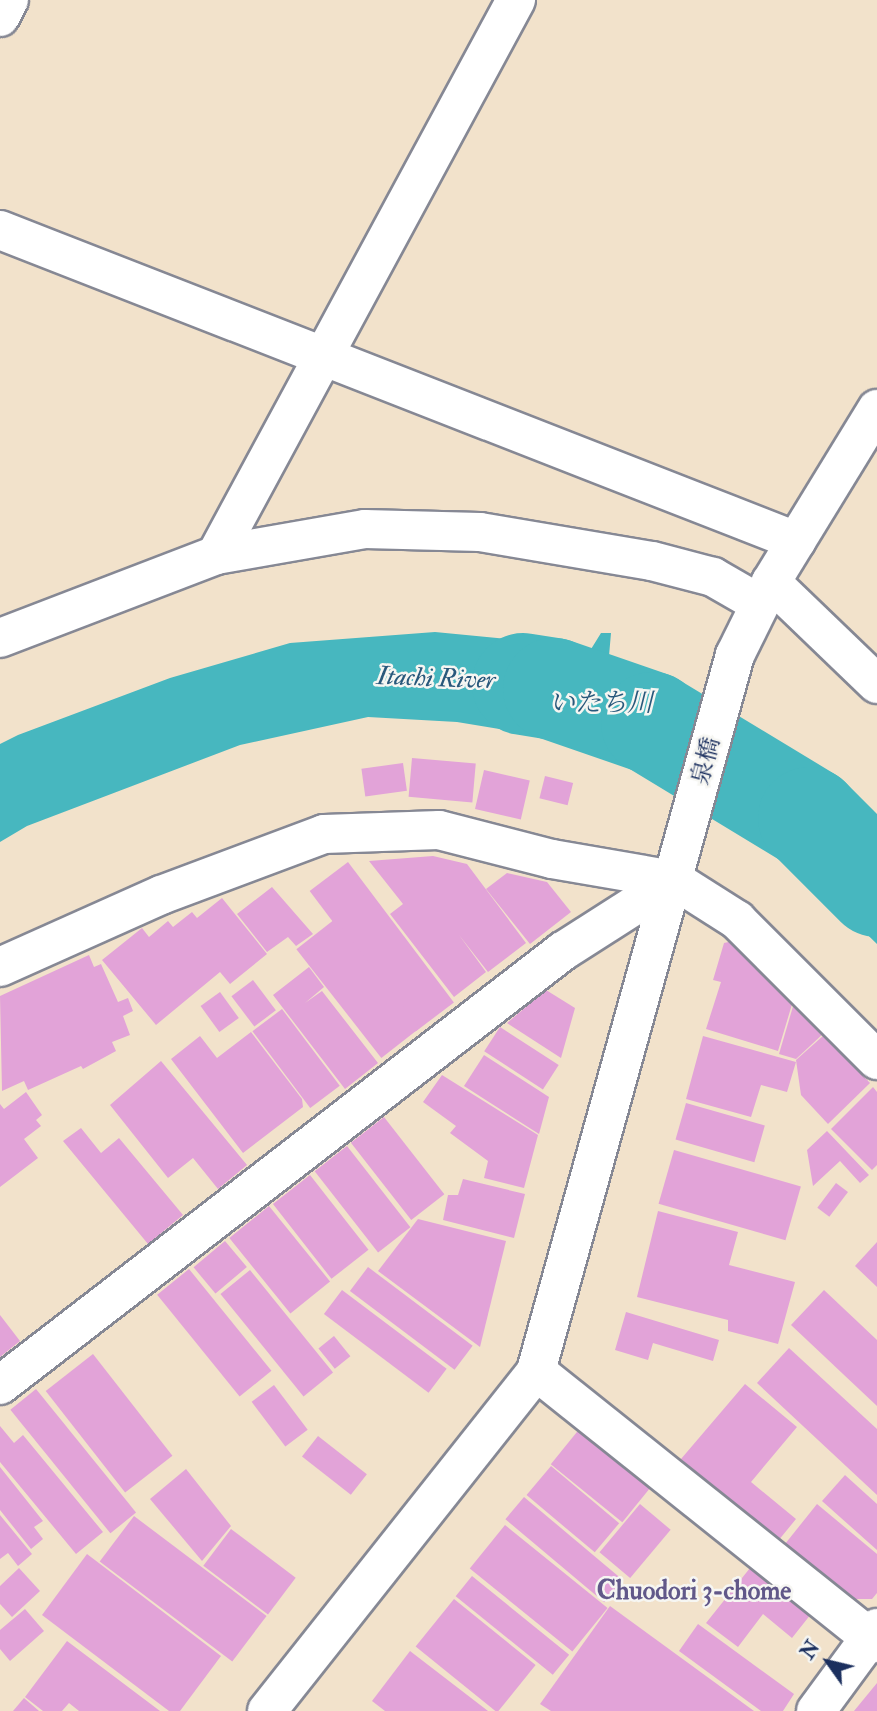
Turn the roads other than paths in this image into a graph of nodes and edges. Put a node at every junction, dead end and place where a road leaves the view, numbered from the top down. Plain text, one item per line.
1 (9, 0) edge
2 (516, 0) edge
3 (0, 18) edge
4 (0, 230) edge
5 (322, 353) junction
6 (877, 409) edge
7 (796, 541) junction
8 (216, 555) junction
9 (765, 593) junction
10 (0, 638) edge
11 (877, 684) edge
12 (675, 873) junction
13 (0, 967) edge
14 (877, 1060) edge
15 (536, 1371) junction
16 (0, 1385) edge
17 (874, 1635) edge
18 (267, 1711) edge
19 (816, 1711) edge

1 - 3 street
2 - 5 street
4 - 5 street
5 - 7 street
5 - 8 street
6 - 7 street, 泉橋
7 - 9 street, 泉橋
8 - 9 street
8 - 10 street
9 - 11 street
9 - 12 street, 泉橋
12 - 13 street
12 - 14 street
12 - 15 street, 泉橋
12 - 16 street
15 - 17 street
15 - 18 street
17 - 19 street

